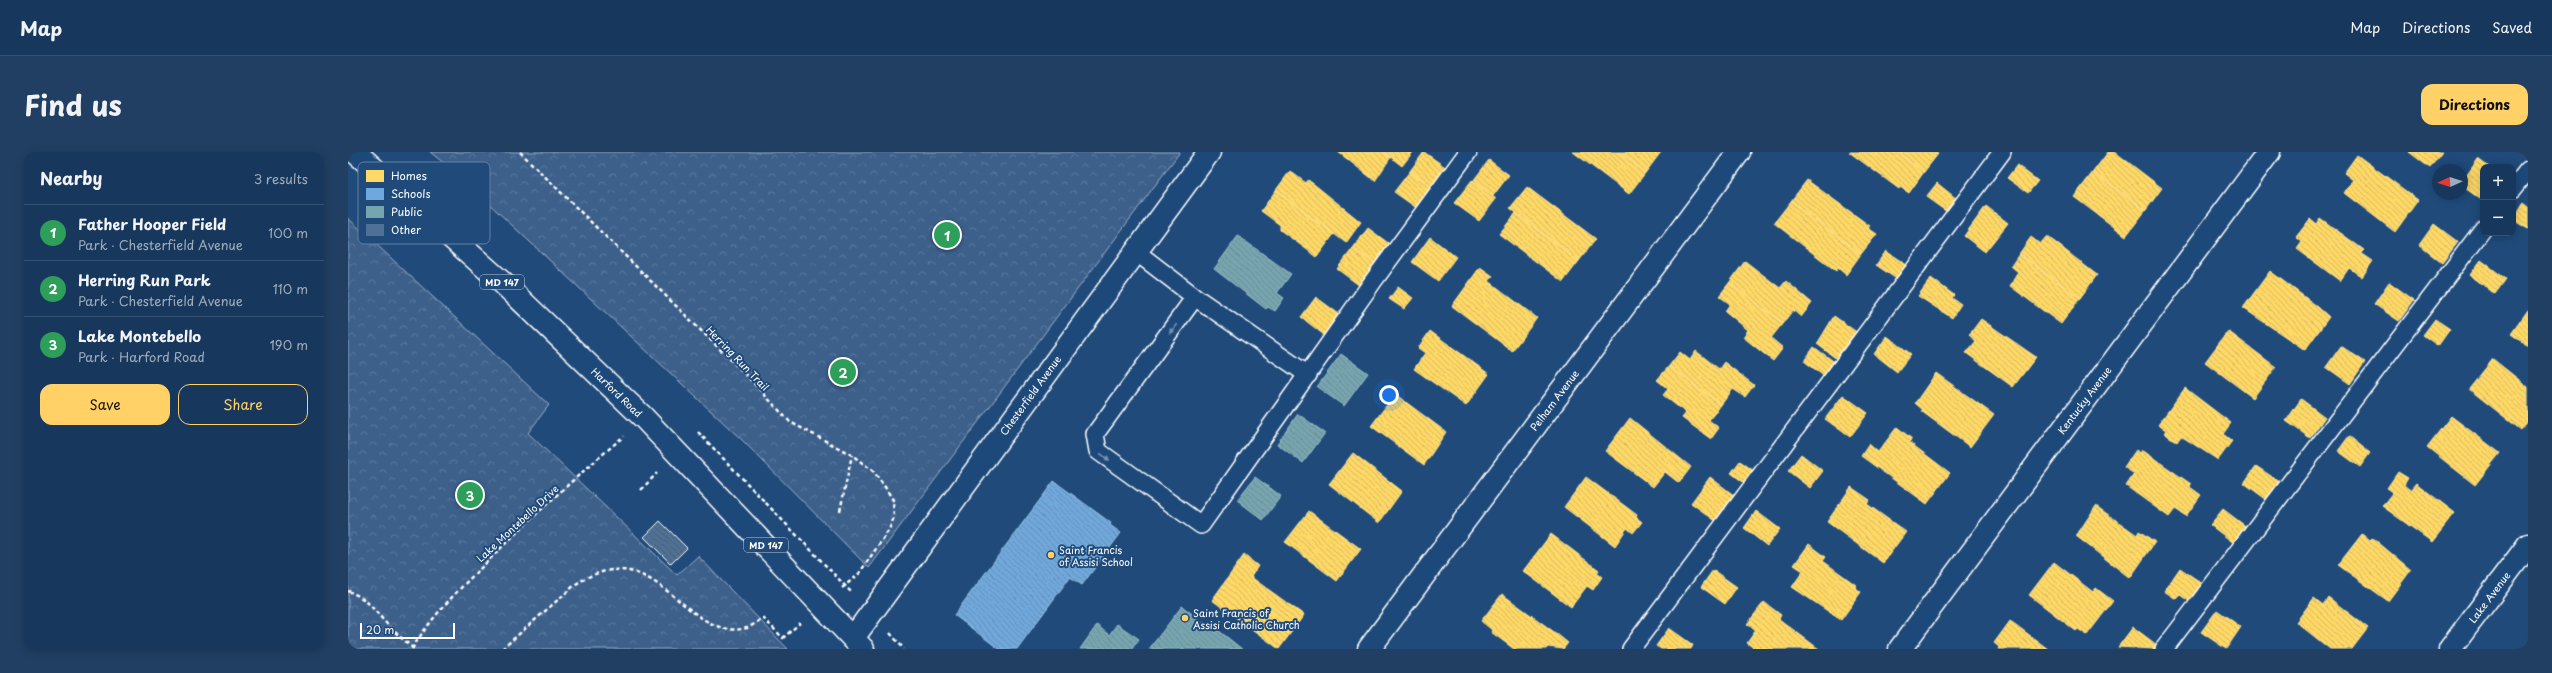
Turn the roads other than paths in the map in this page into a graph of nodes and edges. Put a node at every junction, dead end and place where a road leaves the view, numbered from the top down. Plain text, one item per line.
1 (354, 152) edge
2 (1209, 152) edge
3 (1468, 152) edge
4 (1739, 152) edge
5 (2002, 152) edge
6 (2269, 152) edge
7 (365, 162) edge
8 (2528, 170) edge
9 (2516, 185) edge
10 (2480, 233) edge
11 (458, 244) edge
12 (1135, 251) junction
13 (1195, 297) junction
14 (1308, 375) junction
15 (2528, 545) edge
16 (858, 644) edge
17 (1369, 649) edge
18 (1631, 649) edge
19 (1900, 649) edge
20 (2164, 649) edge
21 (2450, 649) edge

1 - 7 street, Harford Road / MD 147
2 - 12 street, Chesterfield Avenue
3 - 14 lane
4 - 17 street, Pelham Avenue
5 - 18 lane
6 - 19 street, Kentucky Avenue
8 - 9 lane
10 - 20 lane
11 - 16 street, Harford Road / MD 147
12 - 13 lane
12 - 16 street, Chesterfield Avenue
13 - 14 lane
13 -> 14 lane
15 - 21 street, Lake Avenue

